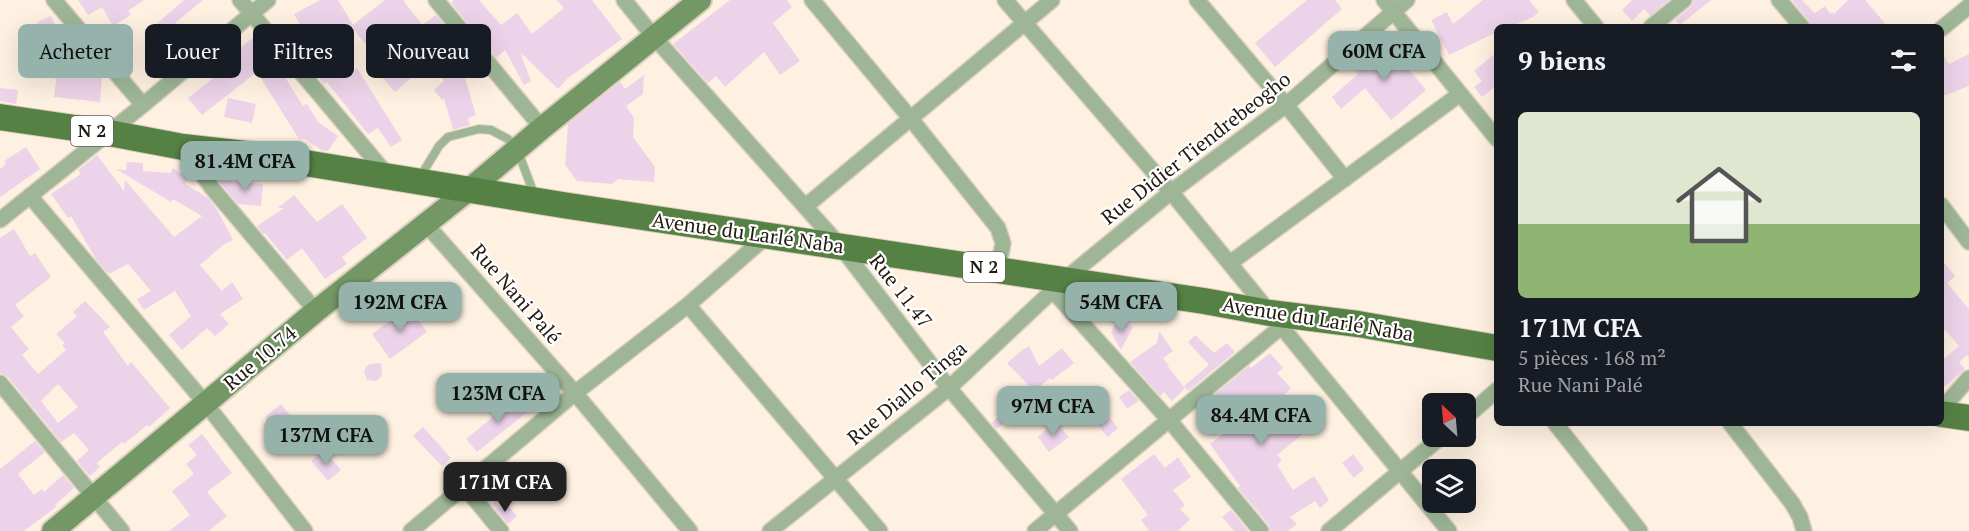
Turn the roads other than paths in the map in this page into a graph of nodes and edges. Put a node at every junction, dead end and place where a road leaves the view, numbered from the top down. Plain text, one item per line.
1 (54, 0) edge
2 (240, 0) edge
3 (268, 0) edge
4 (436, 0) edge
5 (624, 0) edge
6 (700, 0) edge
7 (812, 0) edge
8 (1005, 0) edge
9 (1052, 0) edge
10 (1197, 0) edge
11 (1407, 0) edge
12 (1574, 0) edge
13 (1684, 0) edge
14 (1779, 0) edge
15 (1963, 5) edge
16 (1388, 6) edge
17 (251, 14) junction
18 (1023, 23) junction
19 (1594, 24) edge
20 (1655, 24) edge
21 (1799, 24) edge
22 (1944, 26) edge
23 (654, 37) junction
24 (1460, 94) junction
25 (143, 105) junction
26 (1286, 105) junction
27 (0, 117) edge
28 (911, 119) junction
29 (542, 128) junction
30 (109, 133) junction
31 (1494, 135) edge
32 (183, 147) junction
33 (517, 149) junction
34 (389, 177) junction
35 (1345, 179) junction
36 (417, 181) junction
37 (470, 189) junction
38 (1171, 192) junction
39 (30, 196) junction
40 (537, 201) junction
41 (806, 206) junction
42 (1944, 208) edge
43 (0, 220) edge
44 (425, 223) junction
45 (768, 235) junction
46 (1969, 242) edge
47 (841, 246) junction
48 (1230, 263) junction
49 (998, 269) junction
50 (1059, 285) junction
51 (688, 305) junction
52 (316, 311) junction
53 (1276, 320) junction
54 (1494, 347) edge
55 (1969, 378) edge
56 (0, 383) edge
57 (949, 388) junction
58 (575, 393) junction
59 (1494, 393) edge
60 (206, 404) junction
61 (1476, 408) edge
62 (1944, 408) edge
63 (1944, 413) edge
64 (1969, 418) edge
65 (1170, 421) junction
66 (1557, 426) edge
67 (1732, 426) edge
68 (1429, 447) edge
69 (1402, 471) junction
70 (837, 479) junction
71 (464, 486) junction
72 (94, 497) junction
73 (1056, 514) junction
74 (53, 531) edge
75 (122, 531) edge
76 (305, 531) edge
77 (411, 531) edge
78 (501, 531) edge
79 (690, 531) edge
80 (770, 531) edge
81 (880, 531) edge
82 (1035, 531) edge
83 (1070, 531) edge
84 (1261, 531) edge
85 (1329, 531) edge
86 (1449, 531) edge
87 (1640, 531) edge
88 (1804, 531) edge

1 - 25 street
2 - 17 street
3 - 17 street
4 - 29 street
5 - 23 street, Rue 11.47
6 - 23 main road, Rue 10.74
7 - 28 street
8 - 18 street
9 - 18 street
10 - 26 street
11 - 16 street, Rue Didier Tiendrebeogho
12 - 19 street
13 - 20 street
14 - 21 street
15 - 22 street
16 - 24 street
16 - 26 street, Rue Didier Tiendrebeogho
17 - 25 street
17 - 34 street
18 - 28 street
18 - 38 street
23 - 29 main road, Rue 10.74
23 - 41 street, Rue 11.47
24 - 31 street
24 - 35 street
25 - 30 street
26 - 35 street
26 - 38 street, Rue Didier Tiendrebeogho
27 - 30 main road, Avenue du Larlé Naba / N 2
28 - 41 street
28 - 49 street
29 - 33 main road, Rue 10.74
30 - 32 main road, Avenue du Larlé Naba / N 2
30 - 39 street
32 - 34 main road, Avenue du Larlé Naba / N 2
32 - 52 street
33 - 36 lane
33 - 37 main road, Rue 10.74
33 - 40 lane
34 - 36 main road, Avenue du Larlé Naba / N 2
35 - 48 street
36 - 37 main road, Avenue du Larlé Naba / N 2
37 - 40 main road, Avenue du Larlé Naba / N 2
37 - 44 main road, Rue 10.74
38 - 48 street
38 - 50 street, Rue Didier Tiendrebeogho
39 - 43 street
39 - 60 street
40 - 45 main road, Avenue du Larlé Naba / N 2
41 - 47 street, Rue 11.47
42 - 46 street
44 - 52 main road, Rue 10.74
44 - 58 street, Rue Nani Palé
45 - 47 main road, Avenue du Larlé Naba / N 2
45 - 51 street
47 - 49 main road, Avenue du Larlé Naba / N 2
47 - 57 street, Rue 11.47
48 - 53 street
49 - 50 main road, Avenue du Larlé Naba / N 2
50 - 53 main road, Avenue du Larlé Naba / N 2
50 - 57 street, Rue Diallo Tinga
50 - 65 street
51 - 58 street
51 - 70 street
52 - 60 main road, Rue 10.74
53 - 54 main road, Avenue du Larlé Naba / N 2
53 - 65 street
53 - 69 street
55 - 62 street
56 - 72 street
57 - 70 street, Rue Diallo Tinga
57 - 73 street, Rue 11.47
58 - 71 street
58 - 79 street, Rue Nani Palé
59 - 61 street
60 - 72 main road, Rue 10.74
60 - 76 street
63 - 64 main road
65 - 73 street
65 - 84 street
66 - 87 street
67 - 88 street
68 - 69 street
69 - 85 street
69 - 86 street
70 - 80 street, Rue Diallo Tinga
70 - 81 street
71 - 77 street
71 - 78 street
72 - 74 main road, Rue 10.74
72 - 75 street
73 - 82 street
73 - 83 street, Rue 11.47

